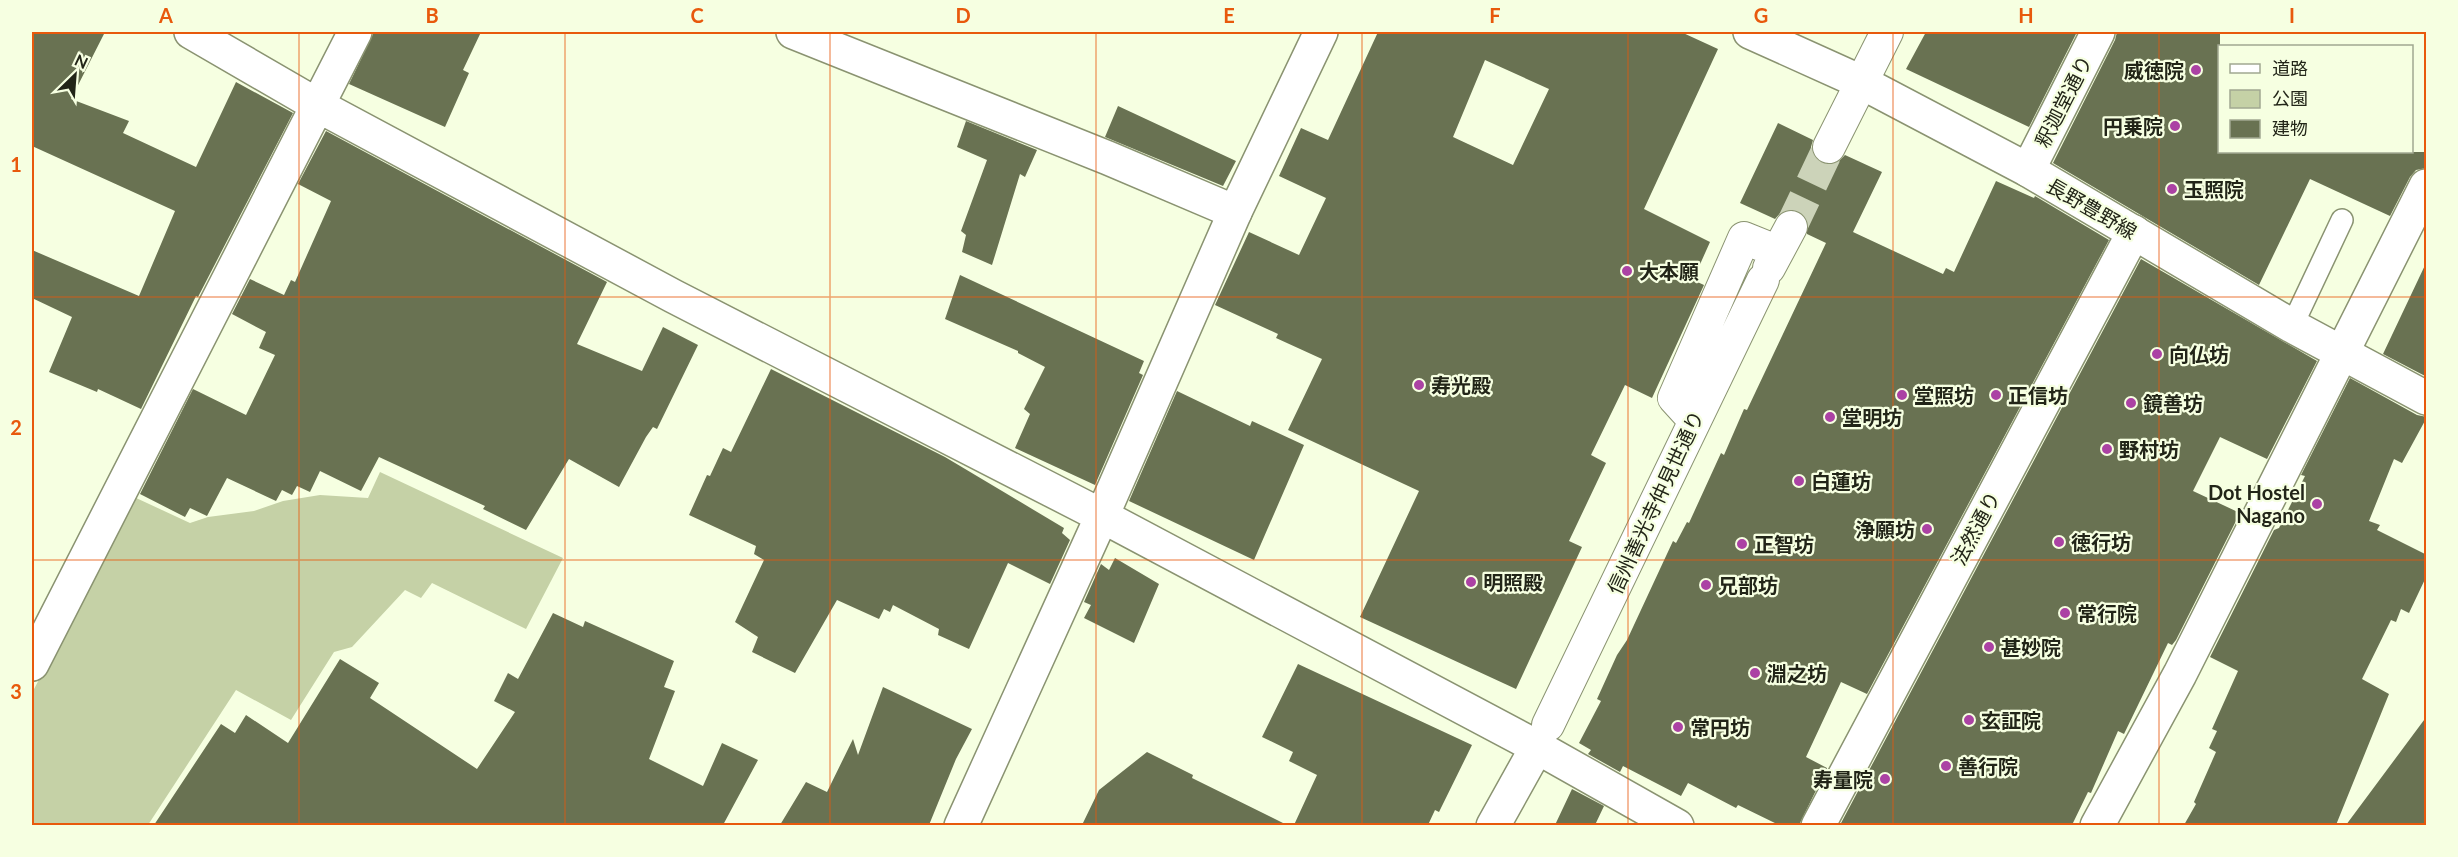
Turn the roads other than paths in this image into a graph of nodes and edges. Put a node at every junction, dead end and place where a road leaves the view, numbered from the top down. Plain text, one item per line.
1 (191, 32) edge
2 (355, 32) edge
3 (793, 32) edge
4 (1321, 32) edge
5 (1750, 32) edge
6 (1887, 32) edge
7 (2098, 32) edge
8 (1861, 82) junction
9 (317, 105) junction
10 (1829, 147) tunnel mouth
11 (2028, 170) junction
12 (2427, 186) edge
13 (1235, 212) junction
14 (2342, 220) dead end
15 (2134, 232) junction
16 (2292, 326) junction
17 (2343, 351) junction
18 (2427, 398) edge
19 (1694, 420) junction
20 (1102, 516) junction
21 (32, 664) edge
22 (1542, 736) junction
23 (961, 825) edge
24 (1492, 825) edge
25 (1677, 825) edge
26 (1818, 825) edge
27 (2097, 825) edge

1 - 9 street
2 - 9 street
3 - 13 street
4 - 13 street
5 - 8 street, 長野豊野線
6 - 8 street
7 - 11 street, 釈迦堂通り
8 - 10 street
8 - 11 street, 長野豊野線
9 - 20 street
9 - 21 street
11 - 15 street, 長野豊野線
12 - 17 street
13 - 20 street
14 - 16 lane
15 - 16 street, 長野豊野線
15 - 26 street, 法然通り
16 - 17 street, 長野豊野線
17 - 18 street, 長野豊野線
17 - 27 street
19 - 19 street, 信州善光寺仲見世通り
19 - 22 street, 信州善光寺仲見世通り
20 - 22 street
20 - 23 street
22 - 24 street
22 - 25 street

